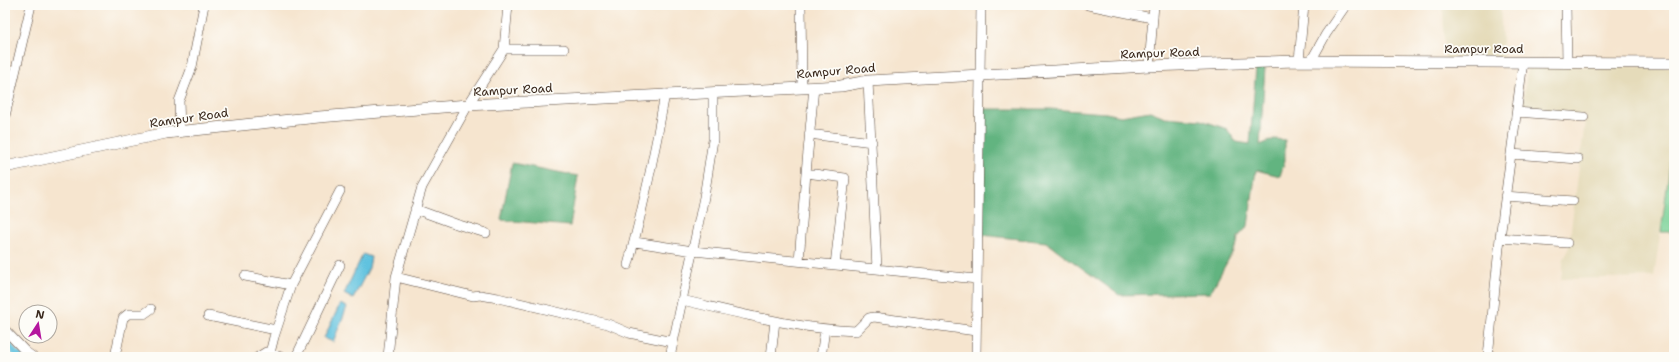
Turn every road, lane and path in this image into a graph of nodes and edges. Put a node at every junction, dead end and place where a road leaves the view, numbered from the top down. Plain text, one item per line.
1 (31, 5) edge
2 (204, 5) edge
3 (508, 5) edge
4 (801, 5) edge
5 (981, 5) edge
6 (1088, 5) edge
7 (1154, 5) edge
8 (1304, 5) edge
9 (1346, 5) edge
10 (1566, 5) edge
11 (1152, 18) junction
12 (504, 49) junction
13 (564, 49) dead end
14 (1299, 61) junction
15 (1311, 61) junction
16 (1523, 62) junction
17 (1567, 63) junction
18 (1674, 63) edge
19 (1149, 66) junction
20 (979, 75) junction
21 (868, 81) junction
22 (814, 87) junction
23 (802, 88) junction
24 (713, 93) junction
25 (665, 94) junction
26 (468, 105) junction
27 (1517, 112) junction
28 (5, 116) edge
29 (1584, 117) dead end
30 (180, 132) junction
31 (810, 134) junction
32 (872, 142) junction
33 (1511, 154) junction
34 (1578, 159) dead end
35 (5, 167) edge
36 (806, 173) junction
37 (340, 191) dead end
38 (1505, 196) junction
39 (1573, 201) dead end
40 (415, 209) junction
41 (486, 233) dead end
42 (1500, 238) junction
43 (635, 242) junction
44 (1567, 243) dead end
45 (693, 251) junction
46 (798, 261) junction
47 (340, 265) dead end
48 (628, 265) dead end
49 (835, 265) junction
50 (877, 269) junction
51 (245, 276) dead end
52 (396, 277) junction
53 (977, 279) junction
54 (291, 285) junction
55 (682, 300) junction
56 (151, 309) dead end
57 (208, 316) dead end
58 (775, 321) junction
59 (824, 329) junction
60 (5, 330) edge
61 (276, 330) junction
62 (976, 331) junction
63 (674, 339) junction
64 (270, 353) junction
65 (33, 357) edge
66 (115, 357) edge
67 (258, 357) edge
68 (281, 357) edge
69 (296, 357) edge
70 (388, 357) edge
71 (670, 357) edge
72 (771, 357) edge
73 (821, 357) edge
74 (976, 357) edge
75 (1488, 357) edge

1 - 28 street
2 - 30 street
3 - 12 street
4 - 23 street
5 - 20 street
6 - 11 street
7 - 11 street
8 - 14 street
9 - 15 street
10 - 17 street
11 - 19 street
12 - 13 street
12 - 26 street
14 - 15 main road, Rampur Road
14 - 19 main road, Rampur Road
15 - 16 main road, Rampur Road
16 - 17 main road, Rampur Road
16 - 27 street
17 - 18 main road, Rampur Road
19 - 20 main road, Rampur Road
20 - 21 main road, Rampur Road
20 - 53 street
21 - 22 main road, Rampur Road
21 - 32 street
22 - 23 main road, Rampur Road
22 - 31 street
23 - 24 main road, Rampur Road
24 - 25 main road, Rampur Road
24 - 45 street
25 - 26 main road, Rampur Road
25 - 43 street
26 - 30 main road, Rampur Road
26 - 40 street
27 - 29 street
27 - 33 street
30 - 35 main road, Rampur Road
31 - 32 street
31 - 36 street
32 - 50 street
33 - 34 street
33 - 38 street
36 - 46 street
36 - 49 street
37 - 54 street
38 - 39 street
38 - 42 street
40 - 41 street
40 - 52 street
42 - 44 street
42 - 75 street
43 - 45 street
43 - 48 street
45 - 46 street
45 - 55 street
46 - 49 street
47 - 69 street
49 - 50 street
50 - 53 street
51 - 54 street
52 - 63 street
52 - 70 street
53 - 62 street
54 - 61 street
55 - 58 street
55 - 63 street
56 - 66 street
57 - 61 street
58 - 59 street
58 - 72 street
59 - 62 street
59 - 73 street
60 - 65 street
61 - 64 street
62 - 74 street
63 - 71 street
64 - 67 street
64 - 68 street

